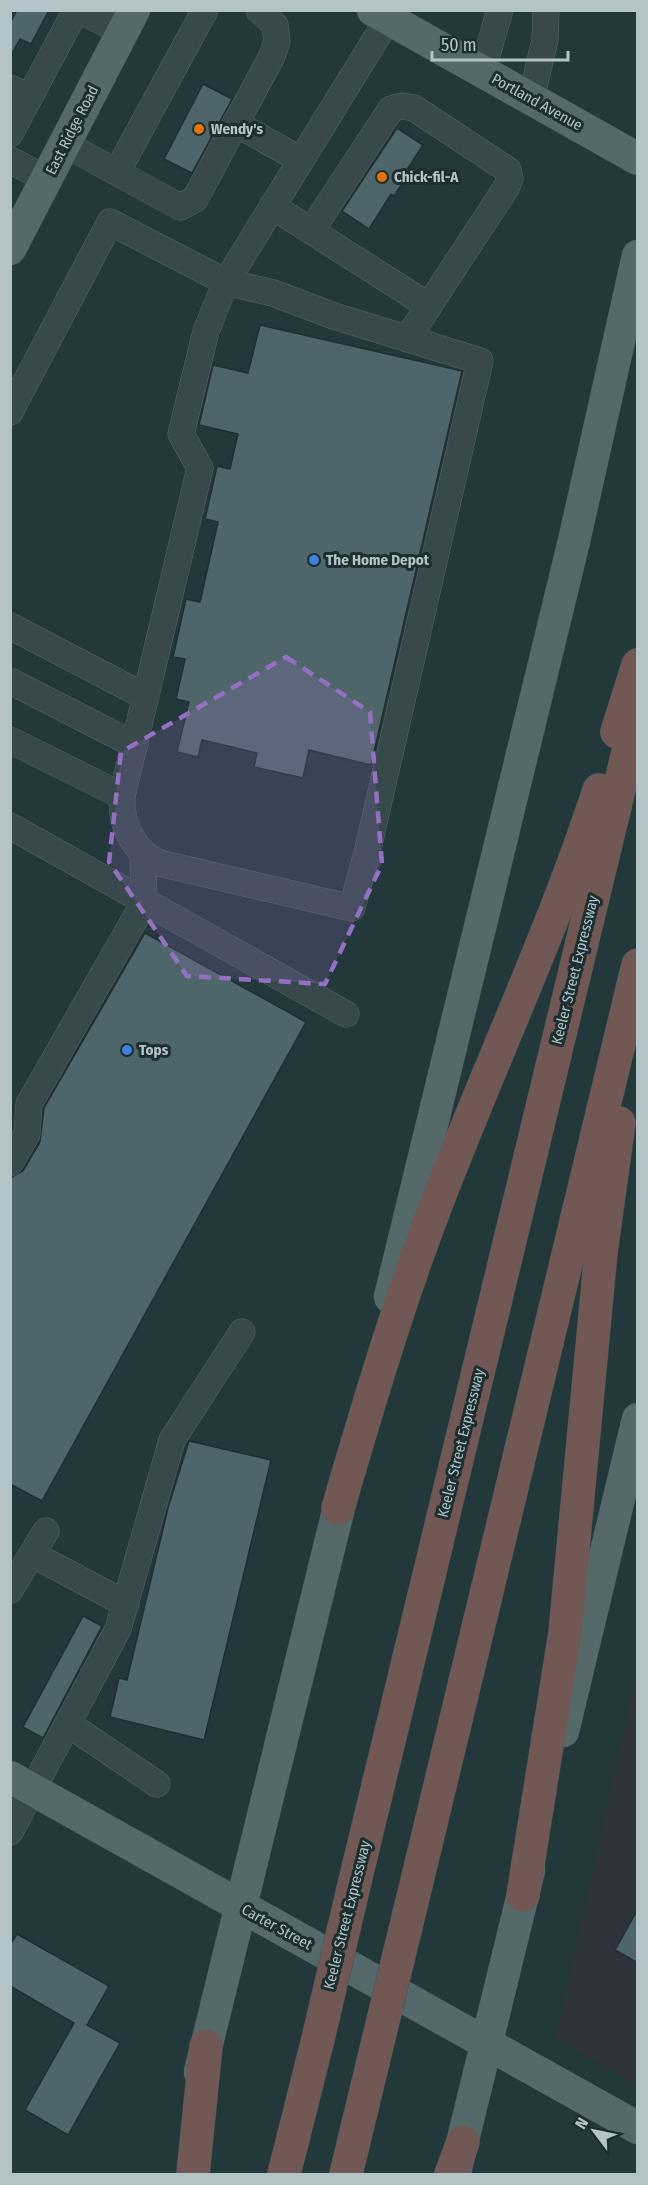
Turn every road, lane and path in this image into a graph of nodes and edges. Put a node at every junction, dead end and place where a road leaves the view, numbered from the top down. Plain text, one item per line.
1 (78, 10) edge
2 (206, 10) edge
3 (500, 10) edge
4 (546, 10) edge
5 (261, 11) edge
6 (384, 13) edge
7 (128, 21) edge
8 (482, 72) junction
9 (20, 93) edge
10 (531, 99) junction
11 (235, 123) junction
12 (10, 134) edge
13 (65, 144) junction
14 (638, 159) edge
15 (10, 160) edge
16 (301, 160) junction
17 (117, 172) junction
18 (46, 179) junction
19 (272, 206) junction
20 (18, 213) edge
21 (311, 231) junction
22 (10, 249) edge
23 (638, 256) edge
24 (226, 282) junction
25 (429, 306) junction
26 (407, 339) junction
27 (10, 412) edge
28 (10, 626) edge
29 (638, 665) edge
30 (10, 681) edge
31 (146, 697) junction
32 (638, 711) edge
33 (10, 740) edge
34 (135, 746) junction
35 (122, 796) junction
36 (10, 826) edge
37 (143, 853) junction
38 (144, 903) junction
39 (638, 965) edge
40 (346, 1014) dead end
41 (638, 1017) edge
42 (10, 1163) edge
43 (242, 1332) dead end
44 (638, 1419) edge
45 (338, 1508) junction
46 (46, 1531) dead end
47 (32, 1554) junction
48 (10, 1590) edge
49 (126, 1604) junction
50 (68, 1724) junction
51 (22, 1784) edge
52 (157, 1784) dead end
53 (10, 1832) edge
54 (523, 1895) junction
55 (240, 1906) junction
56 (206, 2046) junction
57 (488, 2046) junction
58 (638, 2128) edge
59 (463, 2142) joint
60 (178, 2175) edge
61 (192, 2175) edge
62 (284, 2175) edge
63 (346, 2175) edge
64 (453, 2175) edge

1 - 7 street
1 - 9 street
2 - 17 street
3 - 8 street
4 - 10 street
5 - 11 street
6 - 8 main road, Portland Avenue
6 - 16 street
7 - 13 main road, East Ridge Road
8 - 10 main road, Portland Avenue
9 - 12 street
10 - 14 main road, Portland Avenue
11 - 16 street
11 - 17 street
13 - 17 street
13 - 18 main road, East Ridge Road
15 - 18 street
16 - 19 street
18 - 20 main road, East Ridge Road
19 - 21 street
19 - 24 street
20 - 22 main road, East Ridge Road
21 - 25 street
21 - 25 street
23 - 45 main road
24 - 26 street
24 - 27 street
24 - 31 street
25 - 26 street
26 - 37 street
28 - 31 street
29 - 45 highway
30 - 34 street
31 - 34 street
32 - 62 highway, Keeler Street Expressway, bridge
33 - 35 street
34 - 35 street
35 - 37 street
36 - 38 street
37 - 38 street
38 - 40 street
38 - 42 street
39 - 63 highway, bridge
41 - 54 highway
43 - 49 street
44 - 54 main road
45 - 55 main road
46 - 47 street
47 - 48 street
47 - 49 street
49 - 50 street
50 - 51 street
50 - 52 street
51 - 53 street
51 - 55 main road, Carter Street
54 - 57 main road
55 - 56 main road
55 - 57 main road, Carter Street
56 - 60 main road
56 - 61 highway
57 - 58 main road, Carter Street
57 - 59 main road
59 - 64 highway

